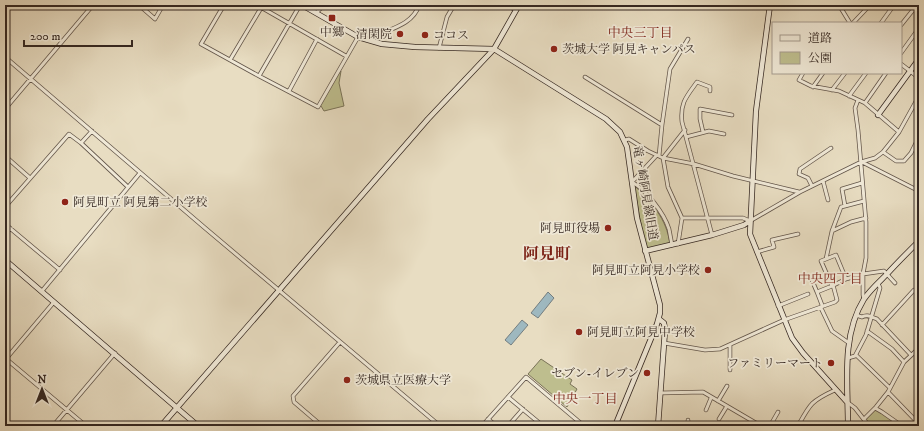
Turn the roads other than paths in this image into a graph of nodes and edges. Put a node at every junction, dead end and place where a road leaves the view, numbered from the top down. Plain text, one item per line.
1 (93, 5) edge
2 (139, 5) edge
3 (163, 5) edge
4 (257, 5) edge
5 (301, 5) edge
6 (324, 5) edge
7 (419, 5) edge
8 (454, 5) edge
9 (505, 5) edge
10 (519, 5) edge
11 (770, 5) edge
12 (840, 5) edge
13 (870, 5) edge
14 (894, 5) edge
15 (918, 5) edge
16 (222, 6) edge
17 (144, 7) edge
18 (261, 8) junction
19 (516, 10) junction
20 (316, 13) junction
21 (851, 22) edge
22 (853, 22) edge
23 (882, 22) edge
24 (289, 23) junction
25 (902, 25) edge
26 (919, 28) edge
27 (358, 37) junction
28 (317, 39) junction
29 (688, 39) dead end
30 (369, 40) junction
31 (439, 48) junction
32 (494, 49) junction
33 (902, 51) edge
34 (346, 56) junction
35 (5, 57) edge
36 (919, 59) edge
37 (230, 60) junction
38 (902, 65) edge
39 (910, 71) junction
40 (802, 74) edge
41 (822, 74) edge
42 (844, 74) edge
43 (865, 74) edge
44 (885, 74) edge
45 (259, 76) junction
46 (585, 77) dead end
47 (919, 78) edge
48 (31, 79) junction
49 (813, 86) junction
50 (832, 90) junction
51 (289, 91) junction
52 (710, 91) dead end
53 (848, 96) junction
54 (919, 96) edge
55 (858, 100) junction
56 (864, 103) junction
57 (5, 109) edge
58 (732, 115) dead end
59 (878, 115) junction
60 (662, 125) junction
61 (685, 130) junction
62 (92, 132) junction
63 (704, 132) junction
64 (899, 132) junction
65 (724, 134) dead end
66 (686, 137) junction
67 (919, 137) edge
68 (625, 140) junction
69 (81, 143) junction
70 (831, 148) dead end
71 (883, 152) junction
72 (5, 156) edge
73 (658, 156) junction
74 (663, 158) junction
75 (861, 162) junction
76 (694, 164) junction
77 (140, 173) junction
78 (30, 178) junction
79 (753, 181) junction
80 (823, 181) junction
81 (632, 182) junction
82 (862, 183) junction
83 (812, 186) junction
84 (128, 187) junction
85 (919, 190) edge
86 (800, 192) junction
87 (828, 200) dead end
88 (864, 201) junction
89 (845, 206) junction
90 (5, 207) edge
91 (682, 218) junction
92 (707, 218) junction
93 (866, 218) junction
94 (750, 221) junction
95 (5, 224) edge
96 (10, 228) junction
97 (832, 231) junction
98 (5, 234) edge
99 (798, 234) dead end
100 (712, 235) junction
101 (919, 241) edge
102 (678, 244) junction
103 (672, 245) junction
104 (645, 251) junction
105 (757, 252) junction
106 (826, 259) junction
107 (5, 260) edge
108 (60, 270) junction
109 (863, 274) junction
110 (887, 274) junction
111 (811, 278) dead end
112 (846, 279) junction
113 (878, 283) junction
114 (895, 283) dead end
115 (833, 285) junction
116 (279, 290) junction
117 (42, 291) junction
118 (817, 292) junction
119 (919, 293) edge
120 (808, 294) dead end
121 (864, 299) junction
122 (54, 302) junction
123 (778, 306) junction
124 (821, 308) junction
125 (856, 315) junction
126 (870, 316) junction
127 (659, 319) junction
128 (784, 320) junction
129 (882, 325) junction
130 (867, 331) junction
131 (340, 342) junction
132 (849, 342) junction
133 (664, 343) junction
134 (730, 345) junction
135 (919, 348) edge
136 (114, 353) junction
137 (856, 355) junction
138 (911, 355) junction
139 (848, 358) junction
140 (5, 359) edge
141 (904, 362) junction
142 (730, 370) dead end
143 (727, 386) dead end
144 (890, 388) junction
145 (835, 390) junction
146 (660, 392) junction
147 (888, 392) junction
148 (508, 397) junction
149 (712, 398) junction
150 (718, 401) junction
151 (847, 402) junction
152 (727, 406) junction
153 (177, 407) junction
154 (875, 408) junction
155 (523, 409) junction
156 (67, 410) junction
157 (706, 410) dead end
158 (778, 412) dead end
159 (488, 419) junction
160 (719, 419) dead end
161 (864, 419) junction
162 (688, 420) dead end
163 (919, 424) edge
164 (53, 426) edge
165 (86, 426) edge
166 (161, 426) edge
167 (198, 426) edge
168 (322, 426) edge
169 (440, 426) edge
170 (482, 426) edge
171 (496, 426) edge
172 (508, 426) edge
173 (543, 426) edge
174 (584, 426) edge
175 (616, 426) edge
176 (658, 426) edge
177 (688, 426) edge
178 (761, 426) edge
179 (770, 426) edge
180 (798, 426) edge
181 (848, 426) edge
182 (869, 426) edge
183 (902, 426) edge

1 - 48 street
2 - 17 street
3 - 17 street
4 - 18 street
5 - 20 street
5 - 24 street
6 - 20 street
7 - 30 street
8 - 31 street
9 - 19 street
10 - 19 street
11 - 79 street
12 - 21 street
13 - 22 street
14 - 23 street
15 - 25 street
16 - 37 street
18 - 24 street
18 - 37 street
19 - 32 street
20 - 27 street
24 - 28 street
24 - 45 street
26 - 33 street
27 - 30 street
27 - 34 street
28 - 34 street
28 - 51 street
29 - 60 street
30 - 31 street
31 - 32 street
32 - 68 street, 竜ヶ崎阿見線旧道
32 - 116 street
34 - 51 street
35 - 48 street
36 - 39 street
37 - 45 street
38 - 39 street
39 - 47 street
39 - 59 street
40 - 49 street
41 - 49 street
42 - 50 street
43 - 53 street
44 - 56 street
45 - 51 street
46 - 60 street
48 - 57 street
48 - 62 street
49 - 50 street
50 - 53 street
52 - 61 street
53 - 55 street
54 - 64 street
55 - 56 street
55 - 75 street
56 - 59 street
58 - 63 street
59 - 64 street
60 - 73 street
61 - 66 street
61 - 74 street
62 - 69 street
62 - 77 street
63 - 65 street
63 - 66 street
64 - 71 street
66 - 76 street
67 - 71 street
68 - 73 street
68 - 81 street, 竜ヶ崎阿見線旧道
69 - 78 street
69 - 84 street
70 - 83 street
71 - 75 street
72 - 78 street
73 - 74 street
73 - 81 street
74 - 76 street
74 - 91 street
75 - 80 street
75 - 82 street
75 - 85 street
76 - 79 street
76 - 92 street
77 - 84 street
77 - 116 street
78 - 90 street
79 - 86 street
79 - 94 street
80 - 83 street
80 - 87 street
81 - 103 street
81 - 104 street, 竜ヶ崎阿見線旧道
82 - 88 street
82 - 89 street
83 - 86 street
84 - 108 street
86 - 94 street
88 - 89 street
88 - 93 street
89 - 97 street
91 - 92 street
91 - 102 street
92 - 94 street
92 - 100 street
93 - 97 street
93 - 109 street
94 - 100 street
94 - 105 street
95 - 96 street
96 - 98 street
96 - 108 street
97 - 106 street
99 - 105 street
100 - 102 street
101 - 110 street
102 - 103 street
103 - 104 street
104 - 127 street, 竜ヶ崎阿見線旧道
105 - 123 street
106 - 112 street
106 - 115 street
107 - 117 street
108 - 117 street
109 - 110 street
109 - 112 street
109 - 121 street
110 - 113 street
110 - 114 street
111 - 118 street
112 - 115 street
113 - 121 street
113 - 126 street
115 - 118 street
115 - 124 street
116 - 131 street
116 - 153 street
117 - 122 street
118 - 124 street
119 - 129 street
120 - 123 street
121 - 125 street
122 - 136 street
122 - 140 street
123 - 128 street
124 - 128 street
124 - 132 street
125 - 126 street
125 - 132 street
126 - 129 street
126 - 130 street
127 - 133 street
127 - 175 street, 竜ヶ崎阿見線旧道
128 - 134 street
128 - 145 street
129 - 138 street
130 - 137 street
130 - 141 street
131 - 168 street
131 - 169 street
132 - 139 street
133 - 134 street
133 - 146 street
134 - 142 street
135 - 138 street
136 - 153 street
136 - 156 street
137 - 139 street
137 - 144 street
138 - 141 street
139 - 151 street
140 - 156 street
141 - 144 street
143 - 150 street
144 - 147 street
145 - 151 street
145 - 180 street
146 - 149 street
146 - 176 street
147 - 154 street
147 - 163 street
148 - 155 street
148 - 159 street
148 - 174 street
149 - 150 street
149 - 157 street
150 - 152 street
151 - 161 street
151 - 181 street
152 - 160 street
152 - 178 street
153 - 166 street
153 - 167 street
154 - 161 street
154 - 183 street
155 - 172 street
155 - 173 street
156 - 164 street
156 - 165 street
158 - 179 street
159 - 170 street
159 - 171 street
161 - 182 street
162 - 177 street

